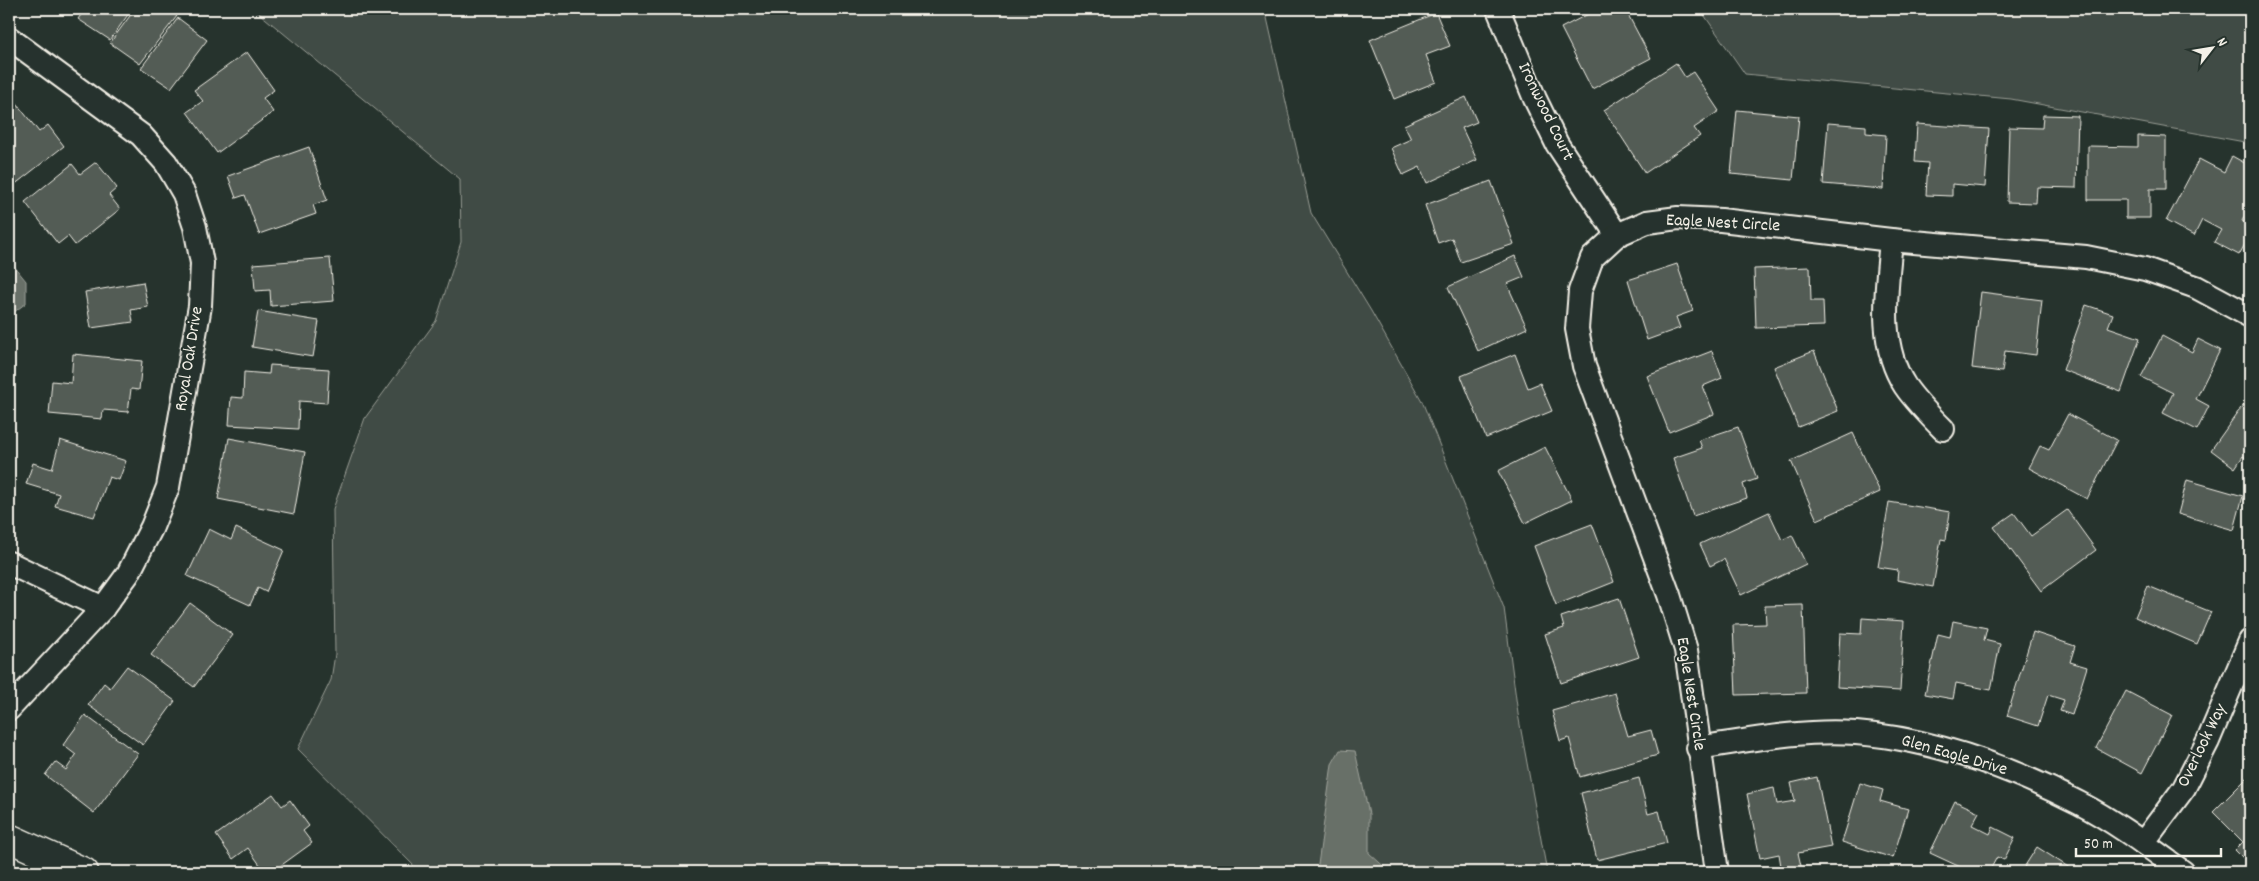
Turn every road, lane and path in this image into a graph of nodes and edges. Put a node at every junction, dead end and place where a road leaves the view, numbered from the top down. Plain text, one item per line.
1 (1498, 9) edge
2 (9, 38) edge
3 (1617, 235) junction
4 (1891, 240) junction
5 (2250, 316) edge
6 (1943, 430) dead end
7 (9, 563) edge
8 (103, 608) junction
9 (2250, 640) edge
10 (9, 709) edge
11 (1698, 748) junction
12 (9, 838) edge
13 (2143, 843) junction
14 (84, 872) edge
15 (1717, 872) edge
16 (2183, 872) edge

1 - 3 street, Ironwood Court
2 - 8 street, Royal Oak Drive
3 - 4 street, Eagle Nest Circle
3 - 11 street, Eagle Nest Circle
4 - 5 street, Eagle Nest Circle
4 - 6 street
7 - 8 street
8 - 10 street, Royal Oak Drive
9 - 13 street, Overlook Way
11 - 13 street, Glen Eagle Drive
11 - 15 street, Eagle Nest Circle
12 - 14 street
13 - 16 street, Glen Eagle Drive

